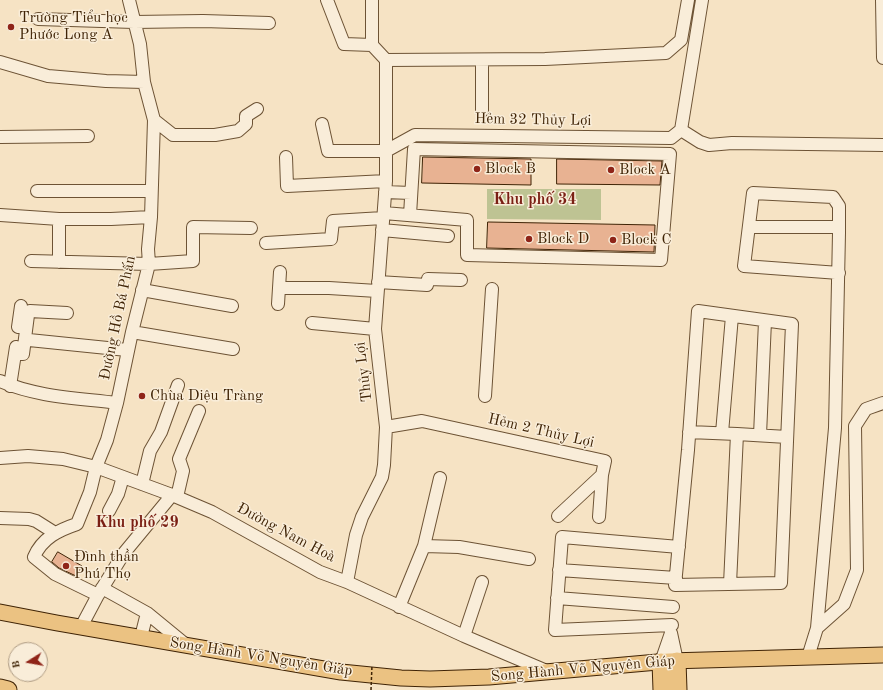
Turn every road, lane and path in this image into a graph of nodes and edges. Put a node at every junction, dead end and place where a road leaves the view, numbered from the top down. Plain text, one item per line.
1 (129, 0) edge
2 (327, 0) edge
3 (372, 0) edge
4 (688, 0) edge
5 (702, 0) edge
6 (882, 0) edge
7 (38, 19) dead end
8 (134, 22) junction
9 (269, 23) dead end
10 (372, 45) junction
11 (883, 58) edge
12 (386, 60) junction
13 (482, 60) junction
14 (0, 62) edge
15 (144, 82) junction
16 (256, 109) dead end
17 (482, 111) dead end
18 (154, 120) junction
19 (322, 124) dead end
20 (681, 130) junction
21 (88, 136) dead end
22 (0, 137) edge
23 (883, 145) edge
24 (386, 151) junction
25 (286, 158) dead end
26 (386, 186) junction
27 (37, 191) dead end
28 (151, 191) junction
29 (411, 193) junction
30 (0, 215) edge
31 (410, 215) junction
32 (151, 217) junction
33 (59, 219) junction
34 (383, 221) junction
35 (749, 227) junction
36 (839, 227) junction
37 (251, 228) dead end
38 (448, 236) dead end
39 (266, 243) dead end
40 (31, 262) dead end
41 (59, 262) junction
42 (149, 264) junction
43 (280, 272) dead end
44 (839, 272) junction
45 (461, 280) dead end
46 (378, 286) junction
47 (279, 288) junction
48 (492, 289) dead end
49 (142, 290) junction
50 (278, 304) dead end
51 (21, 306) dead end
52 (232, 306) dead end
53 (67, 313) dead end
54 (732, 316) junction
55 (766, 321) junction
56 (312, 323) dead end
57 (375, 329) junction
58 (132, 332) junction
59 (29, 340) dead end
60 (232, 349) dead end
61 (127, 350) junction
62 (15, 354) junction
63 (5, 383) edge
64 (178, 385) dead end
65 (486, 396) dead end
66 (117, 403) junction
67 (883, 404) edge
68 (199, 411) dead end
69 (386, 427) junction
70 (689, 432) junction
71 (722, 434) junction
72 (737, 434) junction
73 (760, 435) junction
74 (787, 436) junction
75 (0, 458) edge
76 (96, 466) junction
77 (602, 475) junction
78 (123, 477) junction
79 (440, 478) dead end
80 (142, 484) junction
81 (174, 496) junction
82 (109, 512) dead end
83 (558, 516) dead end
84 (599, 517) dead end
85 (0, 518) edge
86 (55, 533) junction
87 (424, 546) junction
88 (679, 547) junction
89 (529, 560) dead end
90 (559, 570) junction
91 (347, 582) junction
92 (482, 582) dead end
93 (676, 582) junction
94 (730, 584) junction
95 (100, 591) junction
96 (557, 598) junction
97 (399, 607) junction
98 (673, 607) junction
99 (0, 612) edge
100 (147, 613) junction
101 (81, 627) junction
102 (817, 628) junction
103 (671, 629) junction
104 (464, 636) junction
105 (141, 637) junction
106 (186, 645) junction
107 (883, 655) edge
108 (808, 657) junction
109 (669, 662) junction
110 (372, 665) dead end
111 (549, 672) junction
112 (0, 688) edge
113 (8, 690) edge
114 (371, 690) edge
115 (662, 690) edge
116 (678, 690) edge

1 - 8 street, Đường Hồ Bá Phấn
2 - 10 street
3 - 10 street
4 - 13 street
5 - 20 street
6 - 11 street
7 - 8 street
8 - 9 street
8 - 15 street, Đường Hồ Bá Phấn
10 - 12 street
12 - 13 street
12 - 24 street, Thủy Lợi
13 - 17 street
14 - 15 street
15 - 18 street, Đường Hồ Bá Phấn
16 - 18 street
18 - 28 street, Đường Hồ Bá Phấn
19 - 24 street
20 - 23 street
20 - 24 street, Hẻm 32 Thủy Lợi
21 - 22 street
24 - 26 street, Thủy Lợi
25 - 26 street
26 - 29 street
26 - 34 street, Thủy Lợi
27 - 28 street
28 - 32 street, Đường Hồ Bá Phấn
29 - 31 street
29 - 31 street
30 - 33 street
31 - 34 street
32 - 33 street
32 - 42 street, Đường Hồ Bá Phấn
33 - 41 street
34 - 38 street
34 - 39 street
34 - 46 street, Thủy Lợi
35 - 36 street
35 - 36 street
35 - 44 street
36 - 44 street
37 - 42 street
40 - 41 street
41 - 42 street
42 - 49 street, Đường Hồ Bá Phấn
43 - 47 street
44 - 102 street
45 - 46 street
46 - 47 street
46 - 57 street, Thủy Lợi
47 - 50 street
48 - 65 street
49 - 52 street
49 - 58 street, Đường Hồ Bá Phấn
51 - 62 street
53 - 62 street
54 - 55 street
54 - 70 street
54 - 71 street
55 - 73 street
55 - 74 street
56 - 57 street
57 - 69 street, Thủy Lợi
58 - 60 street
58 - 61 street, Đường Hồ Bá Phấn
59 - 61 street
61 - 66 street, Đường Hồ Bá Phấn
62 - 63 street
63 - 66 street
64 - 80 street
66 - 76 street, Đường Hồ Bá Phấn
67 - 102 street
68 - 81 street
69 - 77 street, Hẻm 2 Thủy Lợi
69 - 91 street, Thủy Lợi
70 - 71 street
70 - 88 street
71 - 72 street
72 - 73 street
72 - 94 street
73 - 74 street
74 - 94 street
75 - 76 street, Đường Nam Hoà
76 - 78 street, Đường Nam Hoà
76 - 86 street, Đường Hồ Bá Phấn
77 - 83 street
77 - 84 street
78 - 80 street, Đường Nam Hoà
78 - 82 street
79 - 87 street
80 - 81 street, Đường Nam Hoà
81 - 91 street, Đường Nam Hoà
81 - 95 street
85 - 86 street
86 - 95 street, Đường Hồ Bá Phấn
87 - 89 street
87 - 97 street
88 - 90 street
88 - 93 street
90 - 93 street
90 - 96 street
91 - 97 street, Đường Nam Hoà
92 - 104 street
93 - 94 street
93 - 98 street
95 - 100 street
95 - 101 street
96 - 98 street
96 - 103 street
97 - 104 street, Đường Nam Hoà
98 - 103 street
99 - 101 main road, Song Hành Võ Nguyên Giáp
100 - 105 street
100 - 106 street
101 - 105 main road, Song Hành Võ Nguyên Giáp
102 - 108 street
103 - 109 street
103 - 109 street
104 - 111 street, Đường Nam Hoà
105 - 106 main road, Song Hành Võ Nguyên Giáp
106 - 111 main road, Song Hành Võ Nguyên Giáp
107 - 108 main road, Song Hành Võ Nguyên Giáp
108 - 109 main road, Song Hành Võ Nguyên Giáp
109 - 111 main road, Song Hành Võ Nguyên Giáp
109 - 115 highway
109 - 116 highway
110 - 114 path, bridge
112 - 113 highway

